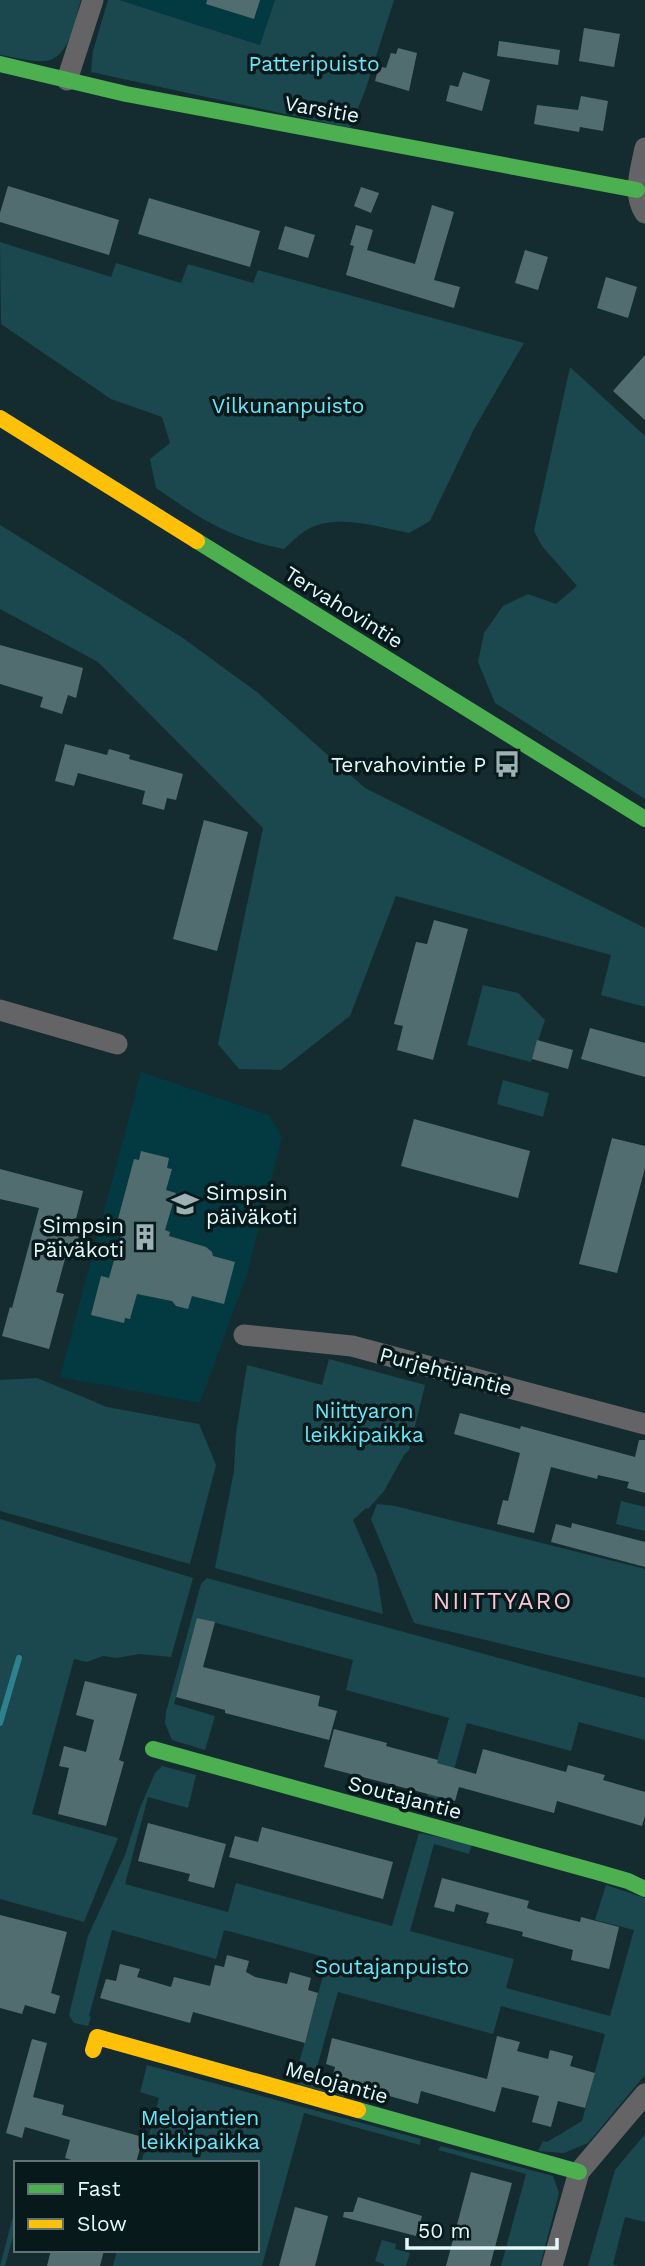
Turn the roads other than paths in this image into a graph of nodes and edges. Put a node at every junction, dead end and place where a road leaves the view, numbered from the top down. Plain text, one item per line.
1 (93, 0) edge
2 (0, 64) edge
3 (68, 79) junction
4 (645, 148) edge
5 (637, 190) junction
6 (645, 213) edge
7 (0, 420) edge
8 (645, 819) edge
9 (0, 1010) edge
10 (117, 1044) dead end
11 (244, 1335) dead end
12 (645, 1424) edge
13 (153, 1749) dead end
14 (645, 1889) edge
15 (93, 2050) dead end
16 (645, 2094) edge
17 (579, 2172) junction
18 (552, 2266) edge

1 - 3 street
2 - 3 street, Varsitie
3 - 5 street, Varsitie
4 - 5 street
5 - 6 street
7 - 8 street, Tervahovintie
9 - 10 street
11 - 12 street, Purjehtijantie
13 - 14 street, Soutajantie
15 - 17 street, Melojantie
16 - 17 street
17 - 18 street

